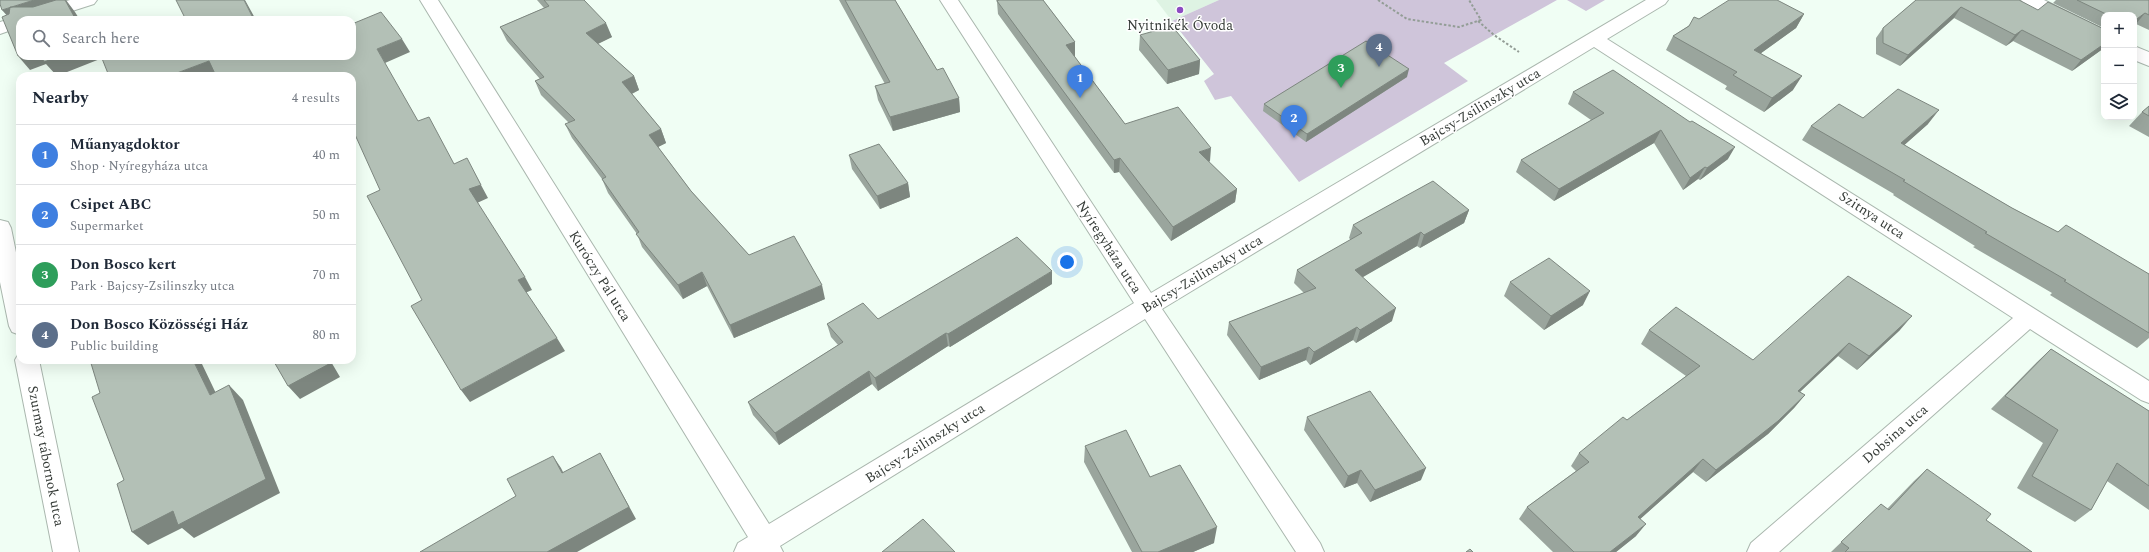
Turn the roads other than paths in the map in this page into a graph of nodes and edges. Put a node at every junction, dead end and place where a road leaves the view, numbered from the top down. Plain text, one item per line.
1 (88, 0) edge
2 (429, 0) edge
3 (949, 0) edge
4 (1659, 0) edge
5 (2030, 0) edge
6 (38, 16) edge
7 (16, 23) edge
8 (0, 28) edge
9 (2101, 36) edge
10 (1594, 39) junction
11 (2137, 54) edge
12 (2149, 60) edge
13 (0, 228) edge
14 (16, 306) edge
15 (1148, 306) junction
16 (2030, 316) junction
17 (28, 364) edge
18 (2149, 393) edge
19 (768, 547) edge
20 (66, 552) edge
21 (747, 552) edge
22 (1311, 552) edge
23 (1760, 552) edge

1 - 6 street
2 - 19 street, Kuróczy Pál utca
3 - 15 street, Nyíregyháza utca
4 - 10 street, Bajcsy-Zsilinszky utca
5 - 9 street
7 - 8 street
10 - 15 street, Bajcsy-Zsilinszky utca
10 - 16 street, Szitnya utca
11 - 12 street
13 - 14 street
15 - 19 street, Bajcsy-Zsilinszky utca
15 - 22 street, Nyíregyháza utca
16 - 18 street, Szitnya utca
16 - 23 street, Dobsina utca
17 - 20 street, Szurmay tábornok utca
19 - 21 street, Bajcsy-Zsilinszky utca

